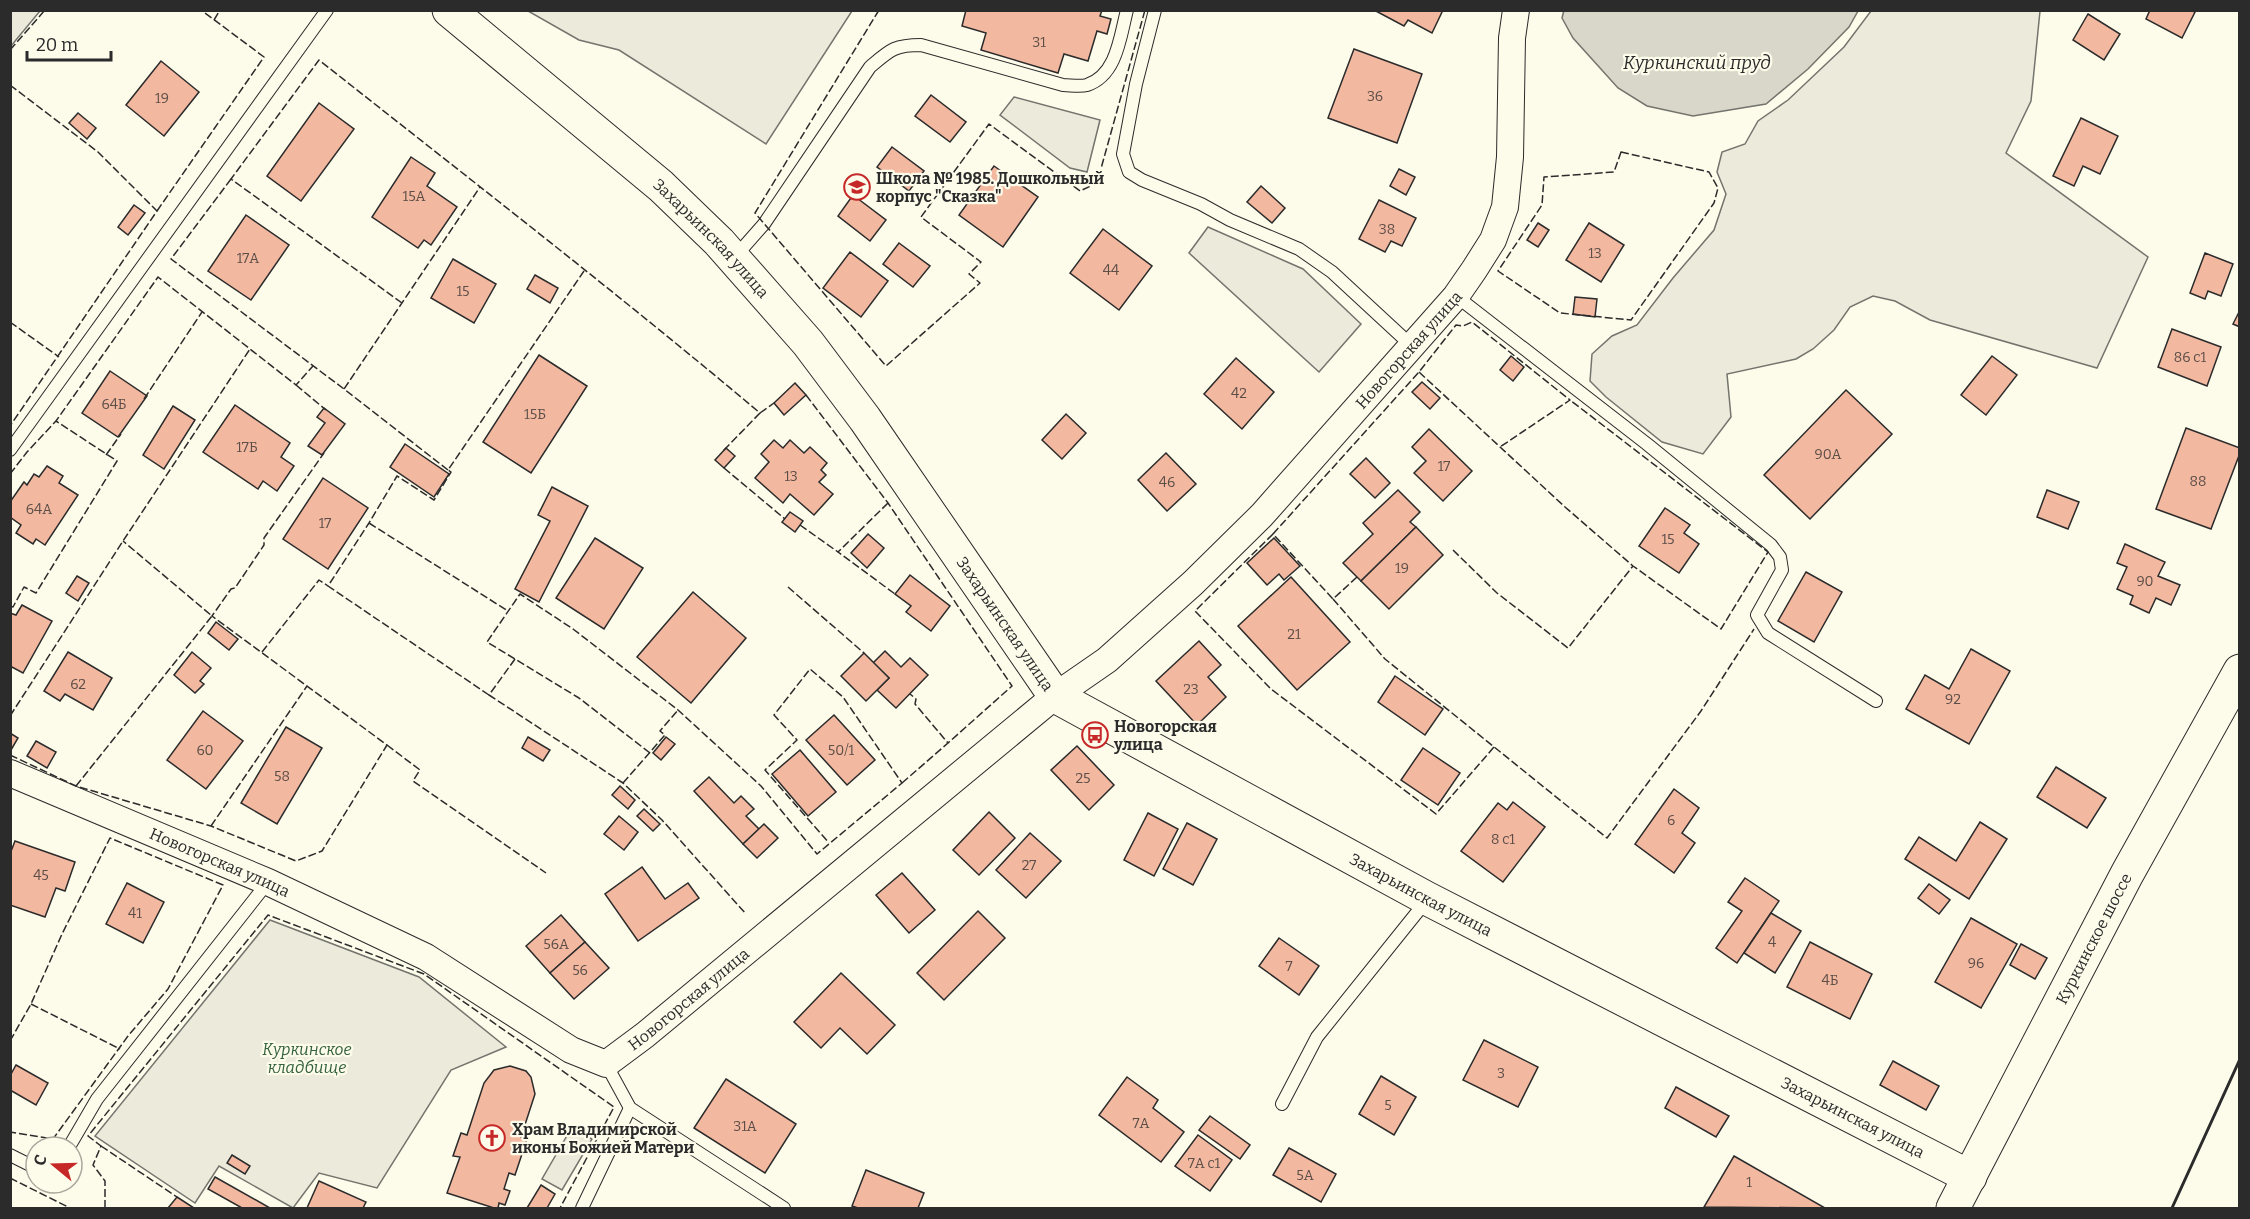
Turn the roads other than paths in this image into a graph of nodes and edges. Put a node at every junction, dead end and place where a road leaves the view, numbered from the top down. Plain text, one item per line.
1 (327, 10) edge
2 (449, 10) edge
3 (1127, 10) edge
4 (1155, 10) edge
5 (1516, 10) edge
6 (733, 259) junction
7 (1456, 296) junction
8 (1412, 346) junction
9 (10, 450) edge
10 (2240, 671) edge
11 (1055, 696) junction
12 (1876, 701) dead end
13 (10, 773) edge
14 (268, 882) junction
15 (1428, 899) junction
16 (606, 1064) junction
17 (1282, 1104) dead end
18 (630, 1108) junction
19 (76, 1135) edge
20 (10, 1155) edge
21 (24, 1162) edge
22 (1970, 1177) junction
23 (582, 1209) edge
24 (784, 1209) edge
25 (1953, 1209) edge

1 - 9 lane
2 - 6 street, Захарьинская улица
3 - 6 lane
4 - 8 lane
5 - 7 street, Новогорская улица
6 - 11 street, Захарьинская улица
7 - 8 street, Новогорская улица
7 - 12 lane
8 - 11 street, Новогорская улица
10 - 22 street, Куркинское шоссе
11 - 15 street, Захарьинская улица
11 - 16 street, Новогорская улица
13 - 14 street, Новогорская улица
14 - 16 street, Новогорская улица
14 - 19 lane
15 - 17 lane
15 - 22 street, Захарьинская улица
16 - 18 lane
18 - 23 lane
18 - 24 lane
20 - 21 lane
22 - 25 street, Куркинское шоссе

